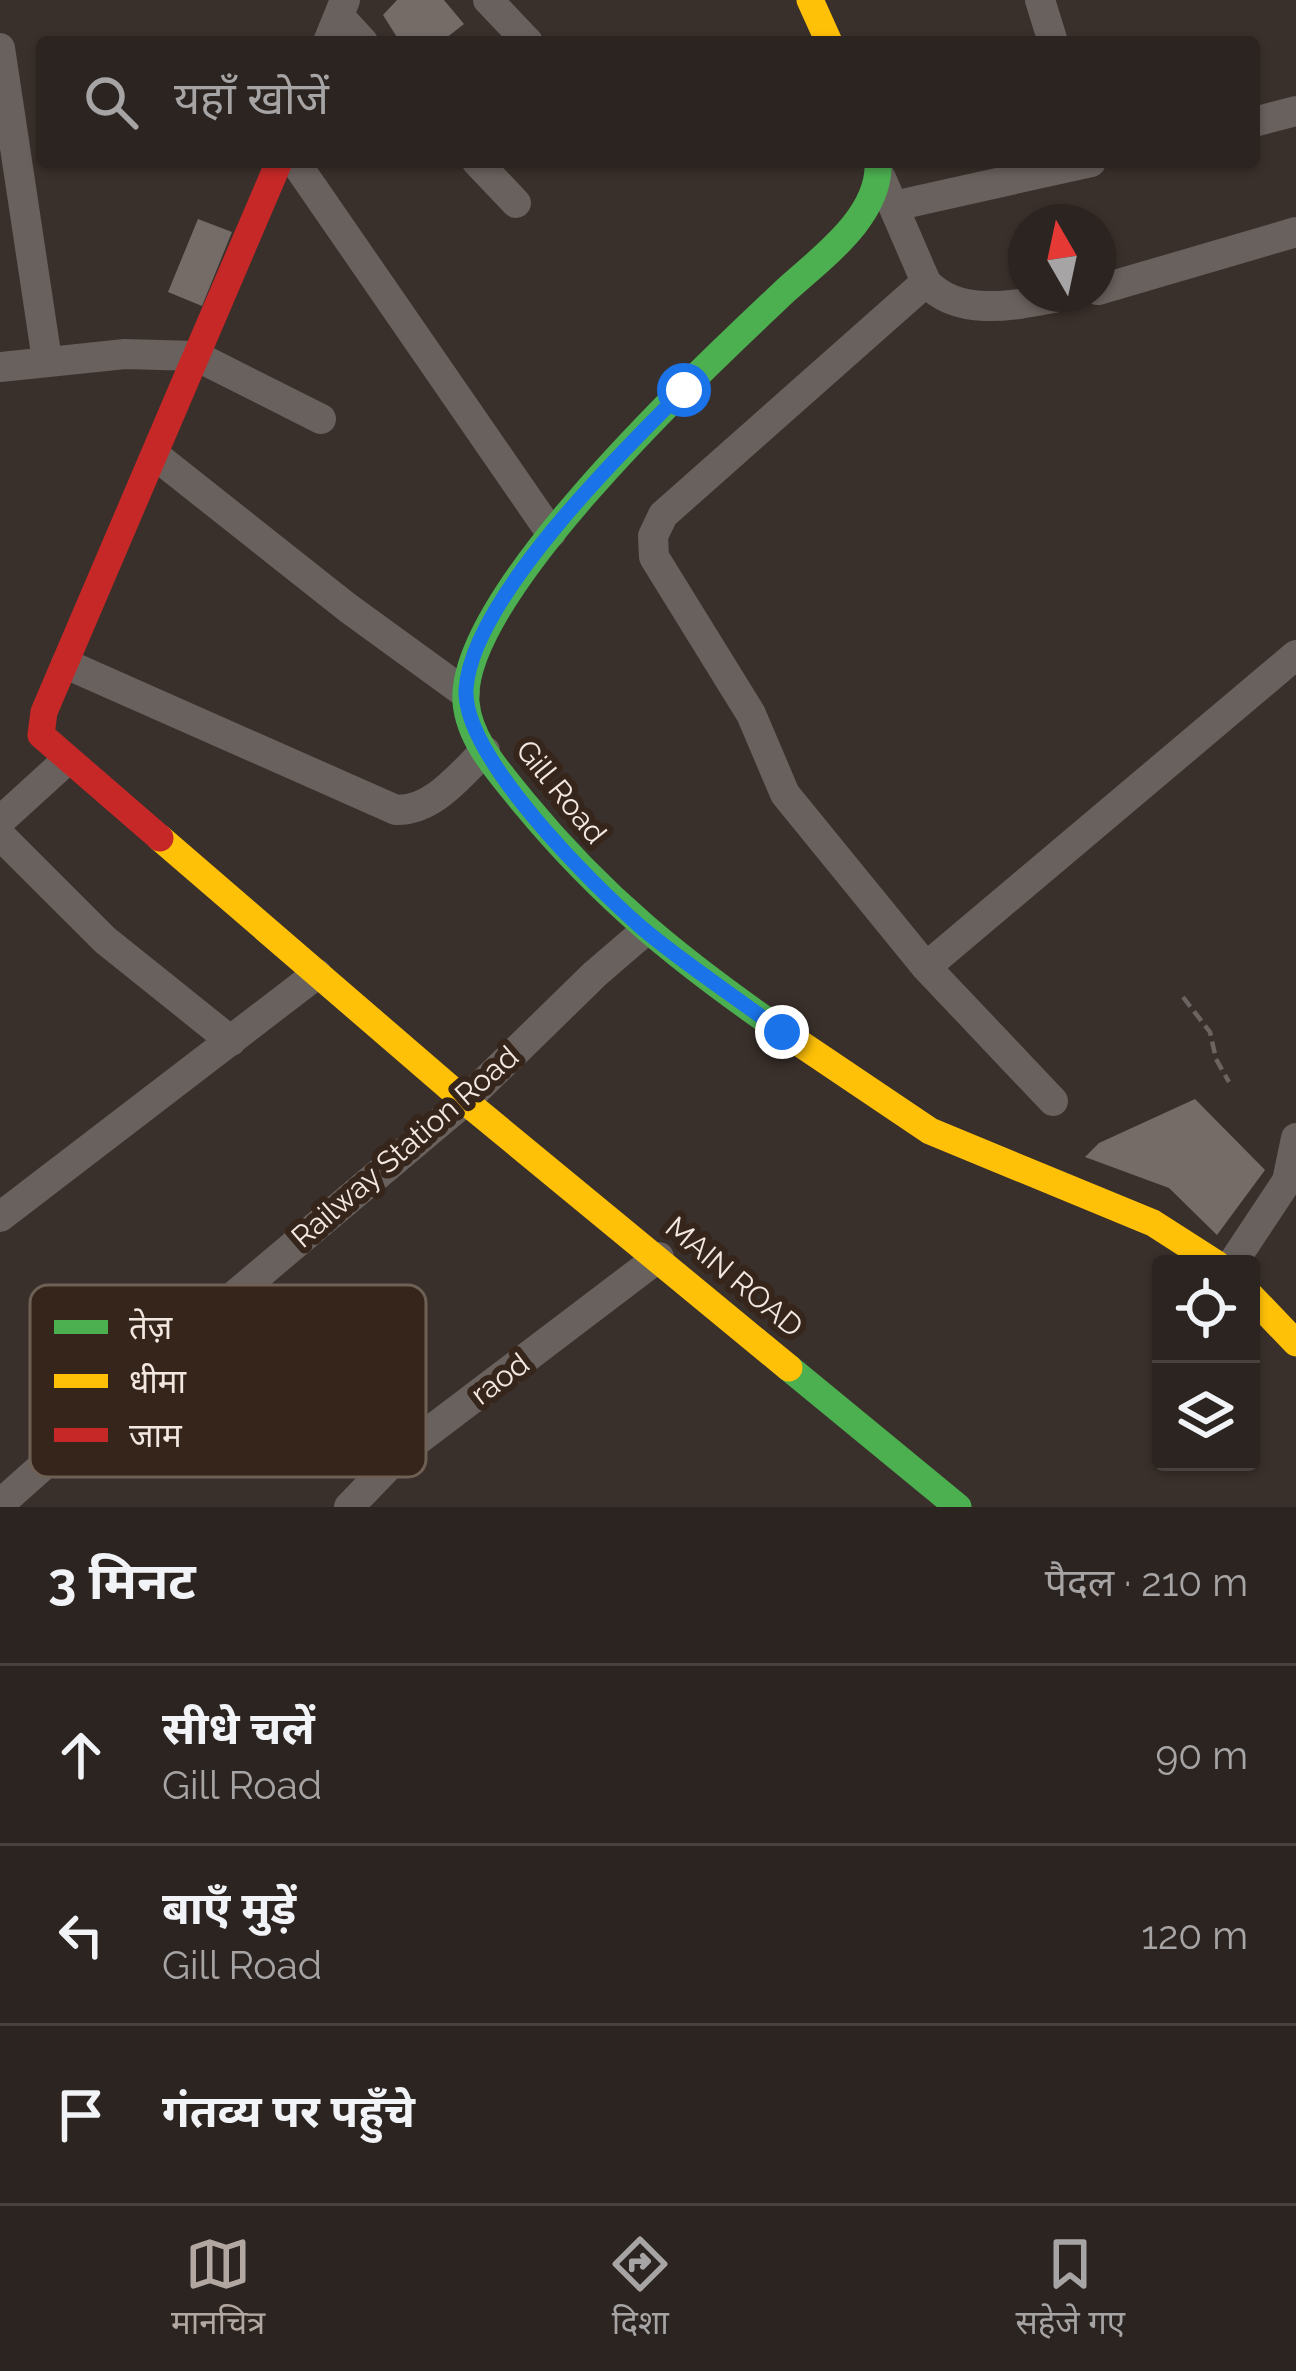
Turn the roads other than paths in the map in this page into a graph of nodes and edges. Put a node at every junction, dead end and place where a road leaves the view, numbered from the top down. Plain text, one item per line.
1 (488, 0) edge
2 (809, 0) edge
3 (1040, 0) edge
4 (522, 36) edge
5 (826, 36) edge
6 (1051, 36) edge
7 (0, 48) edge
8 (1296, 111) edge
9 (1260, 120) edge
10 (276, 168) edge
11 (299, 168) edge
12 (483, 168) edge
13 (1063, 168) edge
14 (879, 170) edge
15 (516, 203) dead end
16 (894, 206) junction
17 (1296, 232) edge
18 (926, 282) junction
19 (1116, 285) edge
20 (1008, 302) edge
21 (196, 356) junction
22 (47, 360) junction
23 (0, 367) edge
24 (321, 418) dead end
25 (156, 456) junction
26 (551, 533) junction
27 (1296, 655) edge
28 (66, 664) junction
29 (465, 693) junction
30 (485, 751) junction
31 (67, 760) junction
32 (0, 820) edge
33 (0, 835) edge
34 (646, 931) junction
35 (926, 967) junction
36 (317, 974) junction
37 (231, 1041) junction
38 (465, 1101) junction
39 (1053, 1101) dead end
40 (1296, 1138) edge
41 (1292, 1179) edge
42 (0, 1217) edge
43 (1204, 1255) edge
44 (1238, 1255) edge
45 (659, 1257) junction
46 (247, 1285) edge
47 (1260, 1306) edge
48 (1296, 1343) edge
49 (426, 1434) edge
50 (30, 1477) edge
51 (378, 1477) edge
52 (945, 1503) edge
53 (0, 1504) edge
54 (349, 1507) edge

1 - 4 street
2 - 5 street
3 - 6 street
7 - 22 street
8 - 9 street
10 - 21 street
11 - 26 street
12 - 15 street
13 - 16 street
14 - 16 street
14 - 26 street
16 - 18 street
17 - 19 street
18 - 20 street
18 - 35 street
21 - 22 street
21 - 24 street
21 - 25 street
22 - 23 street
25 - 28 street
25 - 29 street
26 - 29 street
27 - 35 street
28 - 30 street
28 - 31 street
29 - 30 street, Gill Road
30 - 34 street, Gill Road
31 - 32 street
31 - 36 street, MAIN ROAD
33 - 37 street
34 - 38 street, Railway Station Road
34 - 43 street, Gill Road
35 - 39 street
36 - 37 street
36 - 38 street, MAIN ROAD
37 - 42 street
38 - 45 street, MAIN ROAD
38 - 46 street, Railway Station Road
40 - 41 street
41 - 44 street
45 - 49 street, raod
45 - 52 street, MAIN ROAD
47 - 48 street
50 - 53 street, Railway Station Road
51 - 54 street, raod

